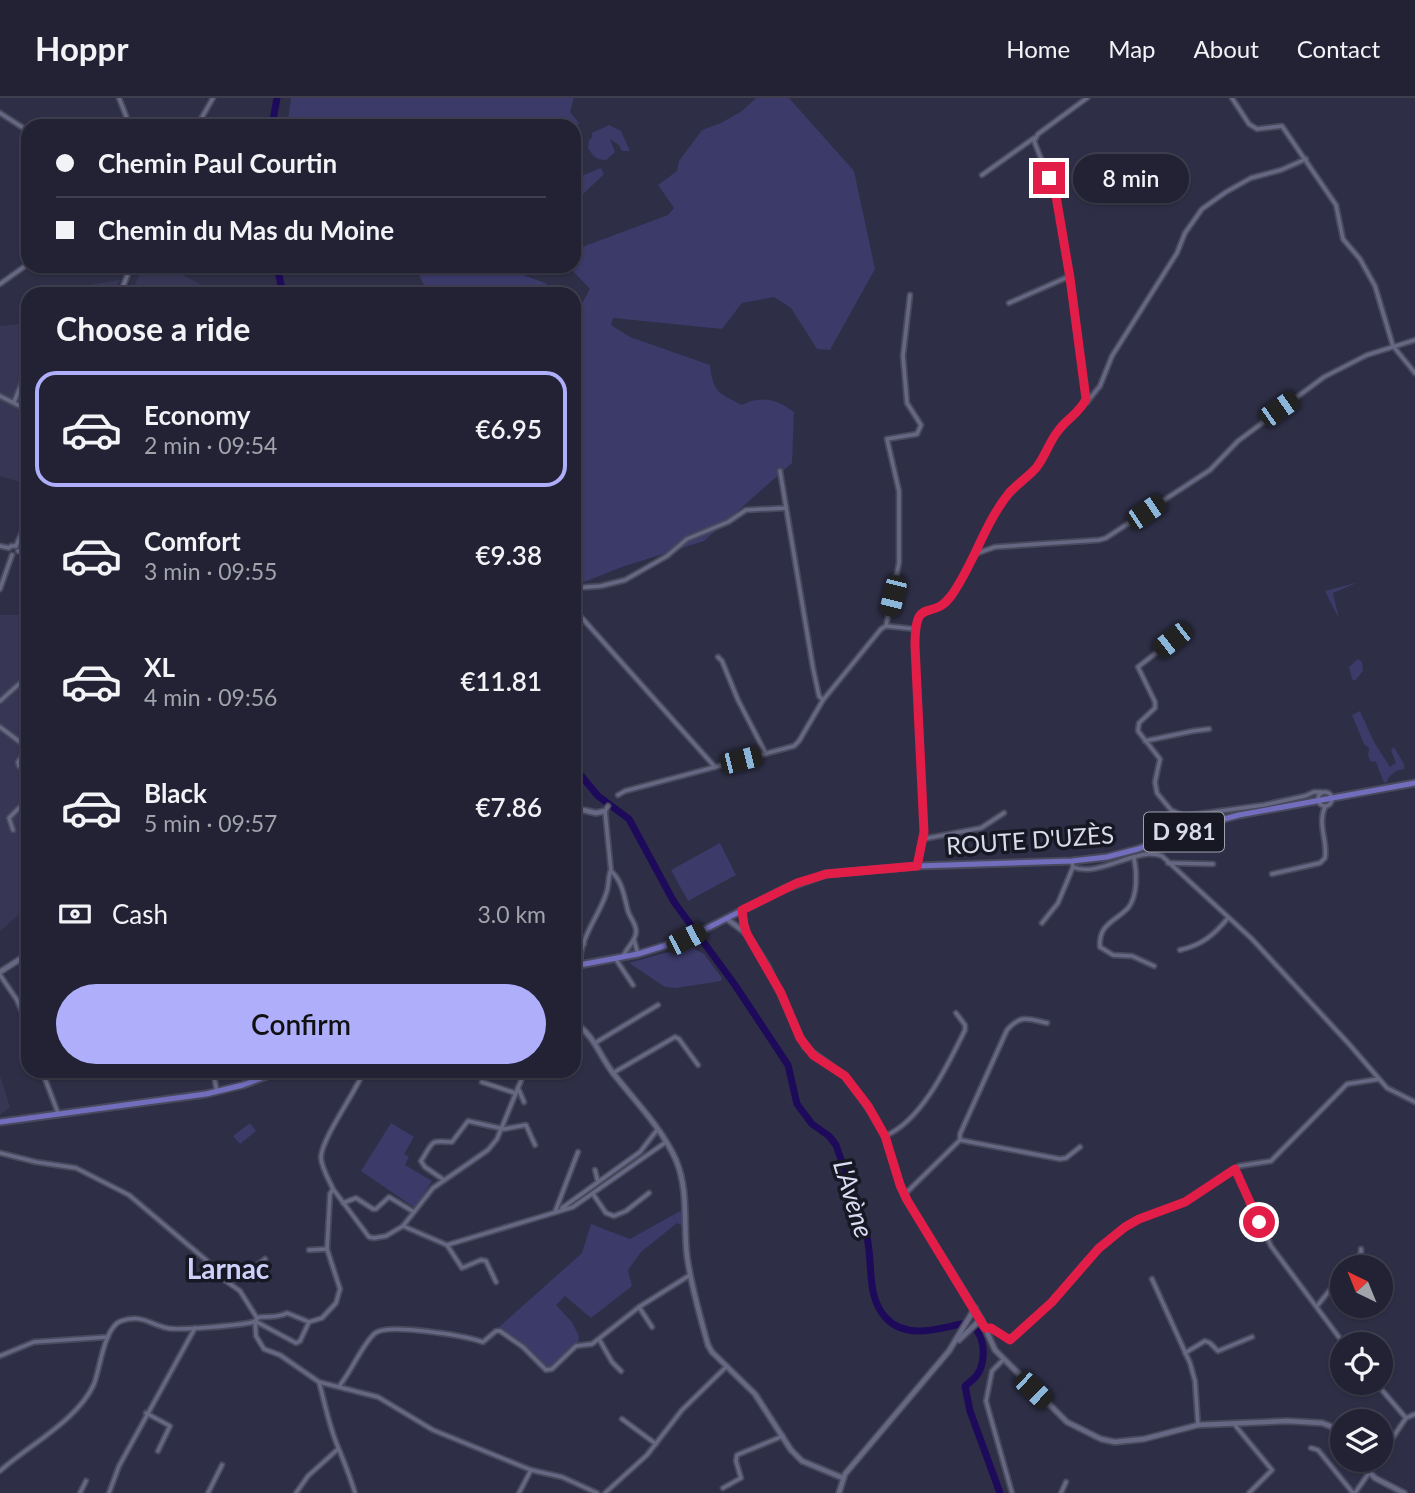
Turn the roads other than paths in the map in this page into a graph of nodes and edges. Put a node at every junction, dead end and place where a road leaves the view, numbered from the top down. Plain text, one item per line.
1 (119, 98) edge
2 (213, 98) edge
3 (1087, 98) edge
4 (1231, 98) edge
5 (0, 113) edge
6 (127, 119) edge
7 (201, 119) edge
8 (21, 126) edge
9 (1034, 138) junction
10 (1306, 159) junction
11 (982, 175) dead end
12 (21, 269) edge
13 (1070, 276) junction
14 (0, 284) edge
15 (910, 295) dead end
16 (1009, 303) dead end
17 (1415, 340) edge
18 (1393, 346) junction
19 (1415, 373) edge
20 (21, 385) edge
21 (0, 396) edge
22 (14, 402) junction
23 (21, 406) edge
24 (1083, 406) junction
25 (780, 471) dead end
26 (786, 508) junction
27 (21, 537) edge
28 (0, 547) edge
29 (9, 548) junction
30 (17, 548) junction
31 (21, 550) edge
32 (975, 554) junction
33 (12, 555) junction
34 (581, 587) edge
35 (0, 589) edge
36 (581, 617) edge
37 (886, 626) junction
38 (915, 629) junction
39 (1184, 631) dead end
40 (718, 657) dead end
41 (21, 682) edge
42 (823, 700) junction
43 (0, 701) edge
44 (0, 727) edge
45 (1209, 730) dead end
46 (1145, 741) junction
47 (21, 743) edge
48 (766, 754) junction
49 (715, 767) junction
50 (1415, 783) edge
51 (1321, 792) junction
52 (618, 795) dead end
53 (1331, 798) junction
54 (1318, 800) junction
55 (21, 806) edge
56 (1325, 807) junction
57 (581, 809) edge
58 (607, 809) joint
59 (1004, 813) dead end
60 (13, 830) dead end
61 (923, 839) junction
62 (1134, 858) junction
63 (1168, 863) junction
64 (1072, 864) junction
65 (1213, 864) dead end
66 (917, 866) junction
67 (611, 871) junction
68 (1272, 874) dead end
69 (742, 910) junction
70 (1228, 918) junction
71 (727, 919) junction
72 (1042, 923) dead end
73 (747, 934) junction
74 (634, 940) junction
75 (581, 943) edge
76 (584, 944) junction
77 (1180, 950) dead end
78 (581, 953) edge
79 (638, 954) junction
80 (623, 957) junction
81 (615, 958) junction
82 (21, 959) edge
83 (581, 964) edge
84 (1154, 966) dead end
85 (0, 974) edge
86 (633, 985) dead end
87 (658, 1005) dead end
88 (21, 1009) edge
89 (956, 1013) dead end
90 (1047, 1023) dead end
91 (581, 1027) edge
92 (595, 1043) junction
93 (698, 1065) dead end
94 (613, 1073) junction
95 (45, 1078) edge
96 (214, 1078) edge
97 (262, 1078) edge
98 (361, 1078) edge
99 (522, 1078) edge
100 (1379, 1079) junction
101 (482, 1082) dead end
102 (518, 1087) junction
103 (217, 1092) junction
104 (515, 1093) junction
105 (1415, 1101) edge
106 (524, 1102) dead end
107 (58, 1115) junction
108 (0, 1122) edge
109 (502, 1128) junction
110 (657, 1130) junction
111 (885, 1136) junction
112 (960, 1140) junction
113 (666, 1142) junction
114 (535, 1146) dead end
115 (1080, 1147) dead end
116 (578, 1152) dead end
117 (0, 1153) edge
118 (1235, 1169) junction
119 (595, 1170) dead end
120 (444, 1180) junction
121 (598, 1182) junction
122 (333, 1189) junction
123 (649, 1193) dead end
124 (593, 1194) junction
125 (904, 1195) junction
126 (342, 1203) junction
127 (561, 1210) junction
128 (414, 1212) junction
129 (555, 1212) junction
130 (403, 1226) junction
131 (447, 1245) junction
132 (1361, 1249) dead end
133 (309, 1250) dead end
134 (327, 1250) junction
135 (1359, 1255) edge
136 (265, 1259) dead end
137 (691, 1275) junction
138 (1152, 1279) dead end
139 (226, 1281) junction
140 (496, 1282) dead end
141 (1330, 1290) edge
142 (1317, 1306) junction
143 (639, 1307) junction
144 (975, 1308) junction
145 (981, 1319) junction
146 (256, 1320) junction
147 (309, 1322) junction
148 (195, 1327) junction
149 (652, 1327) dead end
150 (985, 1328) junction
151 (965, 1331) junction
152 (1335, 1332) edge
153 (108, 1337) junction
154 (1252, 1337) dead end
155 (599, 1339) junction
156 (1185, 1353) junction
157 (0, 1356) edge
158 (1003, 1360) junction
159 (727, 1366) junction
160 (621, 1371) dead end
161 (319, 1382) junction
162 (340, 1385) junction
163 (1386, 1395) edge
164 (146, 1413) junction
165 (1415, 1414) edge
166 (1406, 1418) junction
167 (622, 1419) dead end
168 (1234, 1424) junction
169 (1198, 1425) junction
170 (1330, 1426) edge
171 (783, 1436) junction
172 (1393, 1437) edge
173 (656, 1444) junction
174 (1311, 1448) dead end
175 (338, 1449) junction
176 (158, 1451) dead end
177 (222, 1465) dead end
178 (531, 1470) junction
179 (0, 1471) edge
180 (1369, 1473) joint
181 (843, 1478) junction
182 (86, 1481) dead end
183 (1066, 1482) dead end
184 (723, 1488) dead end
185 (588, 1491) edge
186 (110, 1492) edge
187 (80, 1493) edge
188 (208, 1493) edge
189 (296, 1493) edge
190 (355, 1493) edge
191 (519, 1493) edge
192 (597, 1493) edge
193 (605, 1493) edge
194 (839, 1493) edge
195 (1012, 1493) edge
196 (1061, 1493) edge
197 (1249, 1493) edge
198 (1354, 1493) edge
199 (1404, 1493) edge

1 - 6 street
2 - 7 street
3 - 9 street
4 - 10 street
5 - 8 street
9 - 11 street
9 - 13 street
10 - 18 street
10 - 24 street
12 - 14 street
13 - 16 street
13 - 24 street
15 - 37 street
17 - 18 street
18 - 19 street
18 - 32 street
20 - 22 street
21 - 22 street
22 - 23 street
24 - 32 street
25 - 26 street
26 - 34 street
26 - 42 street
27 - 30 street
28 - 29 street
29 - 30 street
29 - 33 street
30 - 31 street
30 - 33 street
32 - 38 street
33 - 35 street
36 - 49 street
37 - 38 street
37 - 42 street
38 - 61 street
39 - 46 street
40 - 48 street
41 - 43 street
42 - 48 street
44 - 47 street
45 - 46 street
46 - 51 street
48 - 49 street
49 - 52 street
50 - 53 main road, ROUTE D'UZÈS / D 981
51 - 53 street
51 - 54 street
53 - 54 main road, ROUTE D'UZÈS / D 981
53 - 56 street
54 - 56 street
54 - 64 main road, ROUTE D'UZÈS / D 981
55 - 60 street
56 - 68 street
57 - 58 street
58 - 67 street
59 - 61 street
61 - 66 street
62 - 63 street
62 - 64 street
62 - 84 street
63 - 65 street
63 - 70 street
64 - 66 main road, ROUTE D'UZÈS / D 981
64 - 72 street
66 - 69 main road, ROUTE D'UZÈS / D 981
67 - 74 street
67 - 76 street
69 - 71 main road, ROUTE D'UZÈS / D 981
69 - 73 street
70 - 77 street
70 - 100 street
71 - 73 street
71 - 79 main road, ROUTE D'UZÈS / D 981
73 - 111 street
74 - 79 street
74 - 80 street
75 - 76 street
76 - 78 street
79 - 80 main road, ROUTE D'UZÈS / D 981
80 - 81 main road, ROUTE D'UZÈS / D 981
81 - 83 main road, ROUTE D'UZÈS / D 981
81 - 86 street
82 - 85 street
85 - 88 street
87 - 92 street
89 - 111 street
90 - 112 street
91 - 92 street
92 - 94 street
93 - 94 street
94 - 110 street
95 - 107 street
96 - 103 street
97 - 103 main road
98 - 122 street
99 - 102 street
100 - 105 street
100 - 118 street
101 - 104 street
102 - 104 street
102 - 106 street
103 - 107 main road
104 - 109 street
107 - 108 main road
109 - 114 street
109 - 120 street
109 - 120 street
110 - 113 street
110 - 121 street
111 - 125 street
112 - 115 street
112 - 125 street
113 - 124 street
113 - 137 street
116 - 129 street
117 - 139 street
118 - 142 street
118 - 150 street
119 - 121 street
120 - 128 street
121 - 127 street
122 - 126 street
122 - 134 street
123 - 124 street
124 - 127 street
125 - 144 street
126 - 128 street
126 - 130 street
127 - 129 street
128 - 130 street
129 - 131 street
130 - 131 street
131 - 140 street
132 - 135 street
133 - 134 street
134 - 147 street
136 - 139 street
137 - 143 street
137 - 159 street
138 - 156 street
139 - 146 street
141 - 142 street
142 - 152 street
143 - 149 street
143 - 155 street
144 - 145 street
144 - 151 street
145 - 150 street
145 - 151 street
146 - 147 street
146 - 147 street
146 - 148 street
146 - 161 street
148 - 153 street
148 - 164 street
150 - 158 street
151 - 181 street
153 - 157 street
153 - 179 street
154 - 156 street
155 - 160 street
155 - 162 street
156 - 169 street
158 - 169 street
158 - 195 street
159 - 171 street
159 - 173 street
161 - 162 street
161 - 175 street
162 - 178 street
163 - 166 street
164 - 176 street
164 - 186 street
165 - 166 street
166 - 172 street
167 - 173 street
168 - 169 street
168 - 170 street
168 - 197 street
171 - 181 street
171 - 184 street
173 - 193 street
174 - 198 street
175 - 189 street
175 - 190 street
177 - 188 street
178 - 185 street
178 - 191 street
180 - 198 street
180 - 199 street
181 - 194 street
182 - 187 street
183 - 196 street
185 - 192 street

